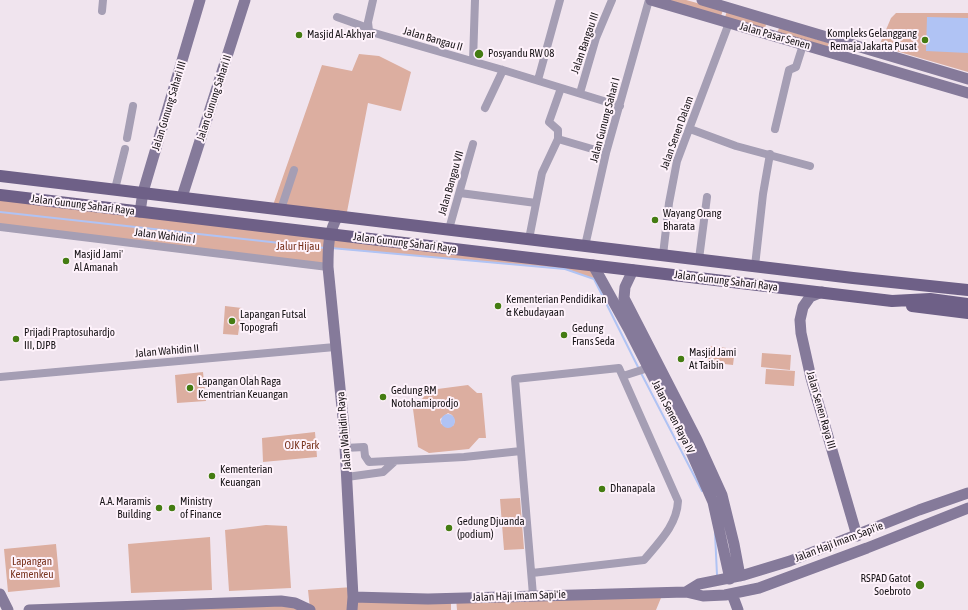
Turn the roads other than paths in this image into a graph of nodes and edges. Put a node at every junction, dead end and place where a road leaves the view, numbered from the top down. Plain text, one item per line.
1 (103, 0) edge
2 (200, 0) edge
3 (245, 0) edge
4 (373, 0) edge
5 (475, 0) edge
6 (560, 0) edge
7 (612, 0) edge
8 (650, 0) edge
9 (702, 0) edge
10 (102, 11) dead end
11 (337, 17) dead end
12 (774, 21) junction
13 (729, 23) junction
14 (368, 28) junction
15 (770, 35) junction
16 (803, 45) junction
17 (473, 61) junction
18 (503, 70) junction
19 (968, 79) edge
20 (538, 80) junction
21 (561, 88) junction
22 (580, 93) junction
23 (968, 93) edge
24 (133, 106) dead end
25 (620, 106) junction
26 (486, 108) dead end
27 (690, 129) junction
28 (775, 129) dead end
29 (128, 138) dead end
30 (558, 139) junction
31 (473, 144) dead end
32 (125, 149) dead end
33 (606, 153) junction
34 (770, 154) junction
35 (810, 166) dead end
36 (294, 170) dead end
37 (0, 176) edge
38 (115, 189) junction
39 (143, 192) junction
40 (460, 194) junction
41 (0, 195) edge
42 (182, 197) junction
43 (707, 197) dead end
44 (536, 202) junction
45 (281, 210) junction
46 (140, 212) junction
47 (338, 216) junction
48 (0, 227) edge
49 (449, 229) junction
50 (529, 239) junction
51 (329, 243) junction
52 (585, 246) junction
53 (663, 255) junction
54 (699, 259) junction
55 (593, 265) junction
56 (328, 266) junction
57 (756, 266) junction
58 (633, 270) junction
59 (968, 290) edge
60 (822, 292) junction
61 (892, 300) junction
62 (968, 304) edge
63 (968, 314) edge
64 (638, 335) junction
65 (335, 348) junction
66 (648, 368) junction
67 (623, 376) junction
68 (0, 377) edge
69 (693, 443) junction
70 (345, 448) junction
71 (521, 452) junction
72 (394, 462) junction
73 (347, 477) junction
74 (968, 493) edge
75 (968, 508) edge
76 (857, 536) junction
77 (790, 561) junction
78 (532, 574) junction
79 (795, 575) junction
80 (735, 578) junction
81 (686, 592) junction
82 (0, 594) edge
83 (732, 594) junction
84 (533, 595) junction
85 (353, 597) junction
86 (0, 608) edge
87 (7, 610) edge
88 (29, 610) edge
89 (310, 610) edge
90 (352, 610) edge
91 (738, 610) edge

1 - 10 street
2 - 39 street, Jalan Gunung Sahari III
3 - 42 street, Jalan Gunung Sahari II
4 - 14 street
5 - 17 street
6 - 20 street
7 - 22 street, Jalan Bangau III
8 - 13 street, Jalan Pasar Senen
8 - 25 street, Jalan Gunung Sahari I
9 - 12 street, Jalan Pasar Senen
11 - 14 street, Jalan Bangau II
12 - 15 street
12 - 19 street, Jalan Pasar Senen
13 - 15 street, Jalan Pasar Senen
13 - 27 street, Jalan Senen Dalam
14 - 17 street, Jalan Bangau II
15 - 16 street, Jalan Pasar Senen
16 - 23 street, Jalan Pasar Senen
16 - 28 street
17 - 18 street, Jalan Bangau II
18 - 20 street, Jalan Bangau II
18 - 26 street
20 - 21 street, Jalan Bangau II
21 - 22 street, Jalan Bangau II
21 - 30 street
22 - 25 street, Jalan Bangau II
24 - 29 street
25 - 33 street, Jalan Gunung Sahari I
27 - 34 street
27 - 53 street, Jalan Senen Dalam
30 - 33 street
30 - 44 street
31 - 40 street, Jalan Bangau VII
32 - 38 street
33 - 52 street, Jalan Gunung Sahari I
34 - 35 street
34 - 57 street
36 - 45 street
37 - 38 main road, Jalan Gunung Sahari Raya
38 - 39 main road, Jalan Gunung Sahari Raya
39 - 42 main road, Jalan Gunung Sahari Raya
39 - 46 street, Jalan Gunung Sahari III
40 - 44 street
40 - 49 street, Jalan Bangau VII
41 - 46 main road, Jalan Gunung Sahari Raya
42 - 45 main road, Jalan Gunung Sahari Raya
43 - 54 street
44 - 50 street
45 - 47 main road, Jalan Gunung Sahari Raya
46 - 51 main road, Jalan Gunung Sahari Raya
47 - 49 main road, Jalan Gunung Sahari Raya
47 - 51 street
48 - 56 street, Jalan Wahidin I
49 - 50 main road, Jalan Gunung Sahari Raya
50 - 52 main road, Jalan Gunung Sahari Raya
51 - 55 main road, Jalan Gunung Sahari Raya
51 - 56 street, Jalan Wahidin Raya
52 - 53 main road, Jalan Gunung Sahari Raya
53 - 54 main road, Jalan Gunung Sahari Raya
54 - 57 main road, Jalan Gunung Sahari Raya
55 - 58 main road, Jalan Gunung Sahari Raya
55 - 64 street, Jalan Senen Raya IV
56 - 65 street, Jalan Wahidin Raya
57 - 59 main road, Jalan Gunung Sahari Raya
58 - 60 main road, Jalan Gunung Sahari Raya
58 - 64 street, Jalan Senen Raya IV
60 - 61 main road
60 - 76 street, Jalan Senen Raya III
61 - 62 main road
61 - 63 main road
64 - 66 street, Jalan Senen Raya IV
64 - 69 street, Jalan Senen Raya IV
65 - 68 street, Jalan Wahidin II
65 - 70 street, Jalan Wahidin Raya
66 - 67 street
66 - 69 street, Jalan Senen Raya IV
67 - 71 street
67 - 78 street
69 - 80 street, Jalan Senen Raya IV
70 - 72 street
70 - 73 street, Jalan Wahidin Raya
71 - 72 street
71 - 78 street
72 - 73 street
73 - 85 street, Jalan Wahidin Raya
74 - 76 street, Jalan Haji Imam Sapi'ie
75 - 79 street, Jalan Haji Imam Sapi'ie
76 - 77 street, Jalan Haji Imam Sapi'ie
77 - 79 street
77 - 80 street, Jalan Haji Imam Sapi'ie
78 - 84 street
79 - 83 street, Jalan Haji Imam Sapi'ie
80 - 81 street, Jalan Haji Imam Sapi'ie
81 - 83 street, Jalan Haji Imam Sapi'ie
81 - 84 street, Jalan Haji Imam Sapi'ie
82 - 87 street
83 - 91 street
84 - 85 street, Jalan Haji Imam Sapi'ie
85 - 90 street, Jalan Wahidin Raya
86 - 87 street
88 - 89 street

